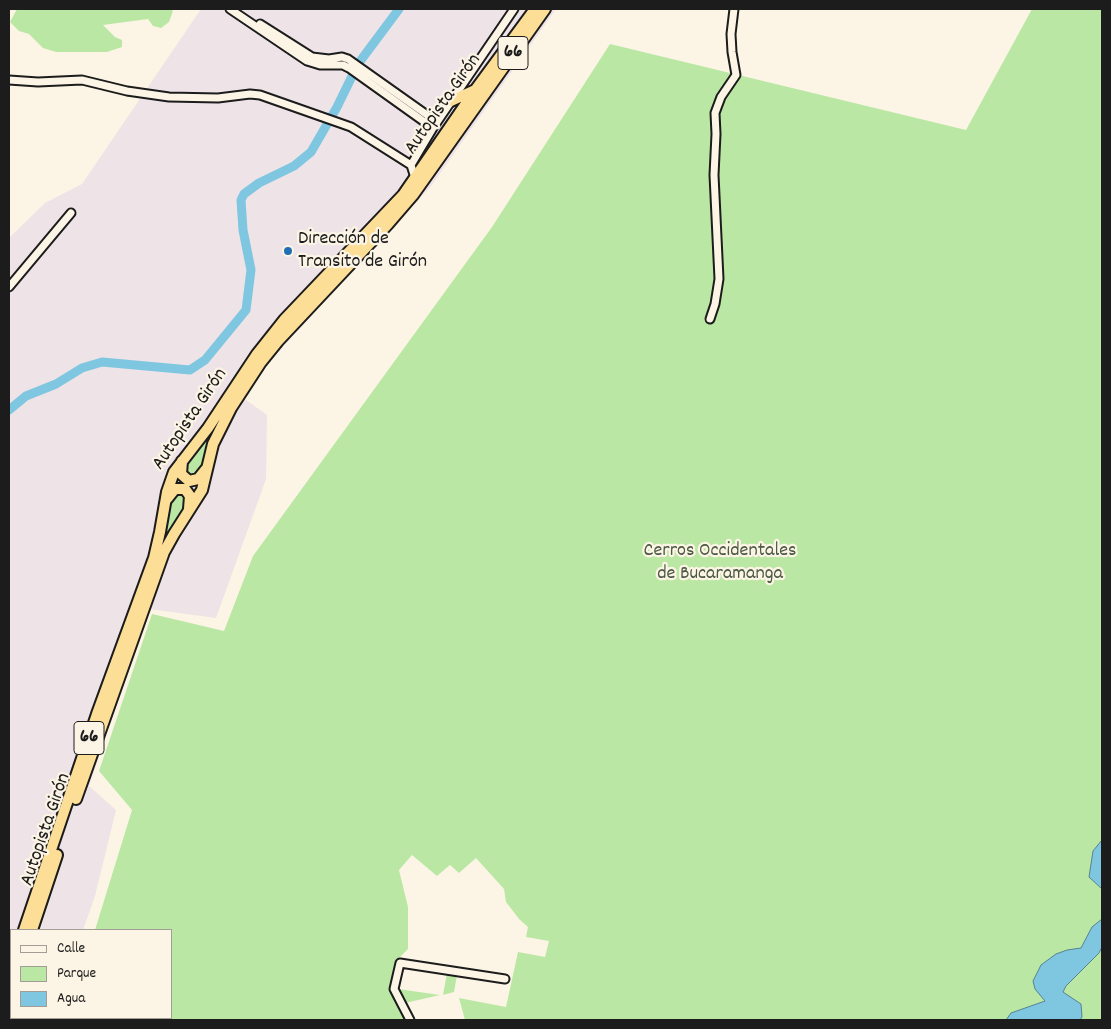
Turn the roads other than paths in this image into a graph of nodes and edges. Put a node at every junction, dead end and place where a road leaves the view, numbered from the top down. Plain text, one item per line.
1 (230, 9) edge
2 (238, 9) edge
3 (514, 9) edge
4 (535, 9) edge
5 (545, 9) edge
6 (734, 9) edge
7 (351, 65) junction
8 (9, 80) edge
9 (476, 89) junction
10 (451, 101) junction
11 (435, 125) junction
12 (411, 165) junction
13 (415, 178) junction
14 (71, 213) dead end
15 (9, 287) edge
16 (710, 319) dead end
17 (182, 460) junction
18 (207, 468) junction
19 (164, 502) junction
20 (188, 512) junction
21 (24, 929) edge
22 (32, 929) edge
23 (505, 979) dead end
24 (410, 1020) edge

1 - 7 street
2 - 7 street
3 - 10 street
4 - 9 highway, Autopista Girón / 66
5 - 18 highway, Autopista Girón / 66
6 - 16 street
7 - 11 street
8 - 12 street
9 - 10 highway
9 - 13 highway, Autopista Girón / 66
10 - 11 street
11 - 12 street
12 - 13 street
13 - 17 highway, Autopista Girón / 66
14 - 15 street
17 - 18 highway
17 - 19 highway, Autopista Girón / 66
18 - 20 highway, Autopista Girón / 66
19 - 20 highway
19 - 21 highway, Autopista Girón / 66
20 - 22 highway, Autopista Girón / 66
23 - 24 street

